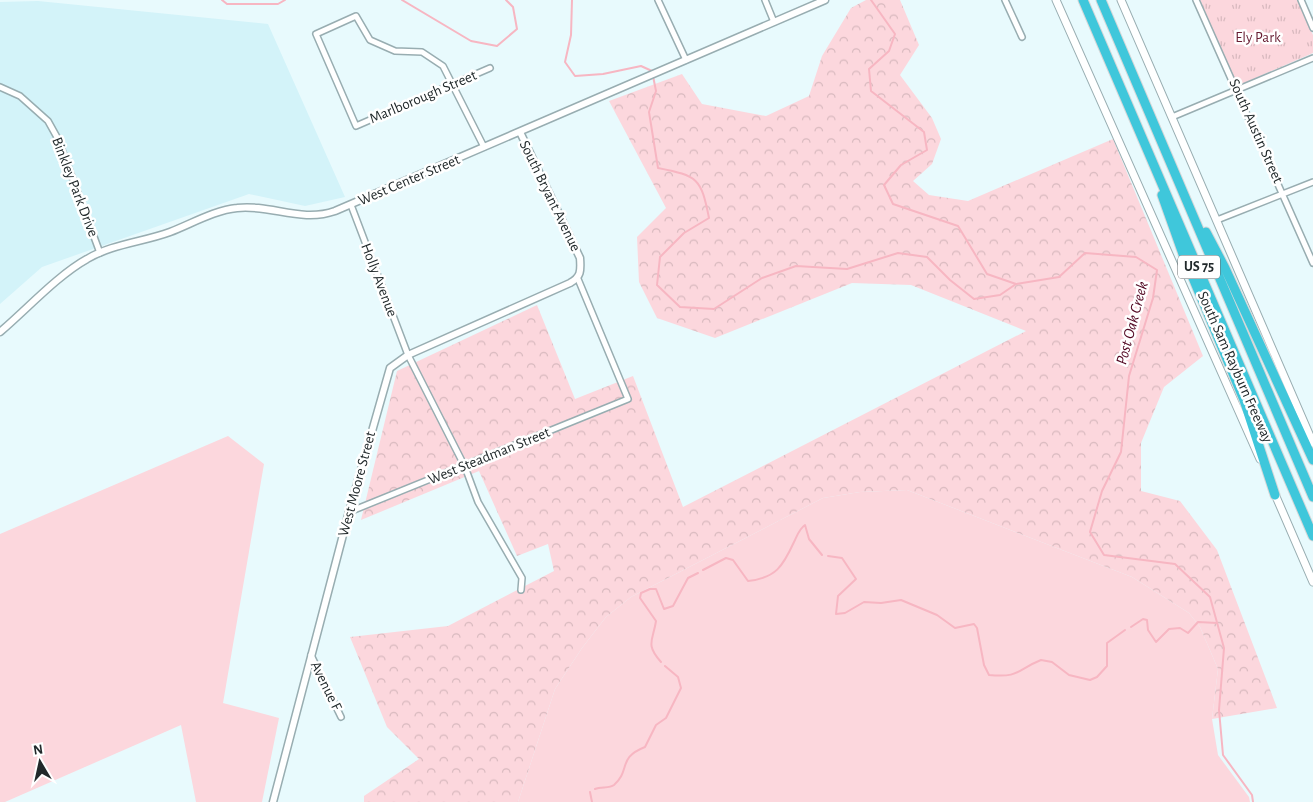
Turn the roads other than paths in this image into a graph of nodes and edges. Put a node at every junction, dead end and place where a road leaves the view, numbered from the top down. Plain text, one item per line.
1 (658, 0) edge
2 (765, 0) edge
3 (825, 0) edge
4 (1005, 0) edge
5 (1056, 0) edge
6 (1083, 0) edge
7 (1101, 0) edge
8 (1121, 0) edge
9 (1196, 0) edge
10 (1301, 0) edge
11 (774, 22) junction
12 (1313, 28) edge
13 (1022, 37) dead end
14 (1313, 58) edge
15 (686, 60) junction
16 (490, 68) dead end
17 (454, 84) junction
18 (0, 87) edge
19 (1238, 90) junction
20 (1172, 118) junction
21 (520, 132) junction
22 (1142, 138) junction
23 (484, 148) junction
24 (1178, 181) junction
25 (1313, 182) edge
26 (1283, 194) junction
27 (351, 205) junction
28 (1217, 220) junction
29 (100, 253) junction
30 (1313, 263) edge
31 (578, 279) junction
32 (0, 332) edge
33 (408, 355) junction
34 (628, 399) joint
35 (1310, 426) edge
36 (1313, 443) edge
37 (1313, 460) edge
38 (465, 467) junction
39 (1275, 495) junction
40 (1313, 497) edge
41 (349, 512) junction
42 (1313, 536) edge
43 (1313, 582) edge
44 (521, 590) dead end
45 (311, 655) junction
46 (341, 717) dead end
47 (273, 802) edge

1 - 15 street
2 - 11 street
3 - 11 street, West Center Street
4 - 13 street
5 - 39 main road, South Sam Rayburn Freeway
6 - 22 highway, South Sam Rayburn Freeway / US 75
7 - 24 highway, South Sam Rayburn Freeway / US 75
8 - 20 main road
9 - 19 street, South Austin Street
10 - 12 street
11 - 15 street, West Center Street
14 - 19 street
15 - 21 street, West Center Street
16 - 17 street, Marlborough Street
17 - 17 street, Marlborough Street
17 - 23 street
18 - 29 street, Binkley Park Drive
19 - 20 street
19 - 26 street, South Austin Street
20 - 28 main road
21 - 23 street, West Center Street
21 - 31 street, South Bryant Avenue
22 - 39 highway
22 - 42 highway, South Sam Rayburn Freeway / US 75
23 - 27 street, West Center Street
24 - 37 highway
24 - 40 highway, South Sam Rayburn Freeway / US 75
25 - 26 street
26 - 28 street
26 - 30 street, South Austin Street
27 - 29 street, West Center Street
27 - 33 street, Holly Avenue
28 - 35 main road
29 - 32 street, West Center Street
31 - 33 street, West Moore Street
31 - 34 street, South Bryant Avenue
33 - 38 street, Holly Avenue
33 - 41 street, West Moore Street
34 - 38 street, West Steadman Street
35 - 36 main road
38 - 41 street, West Steadman Street
38 - 44 street, Holly Avenue
39 - 43 main road, South Sam Rayburn Freeway
41 - 45 street, West Moore Street
45 - 46 street, Avenue F
45 - 47 street, West Moore Street

